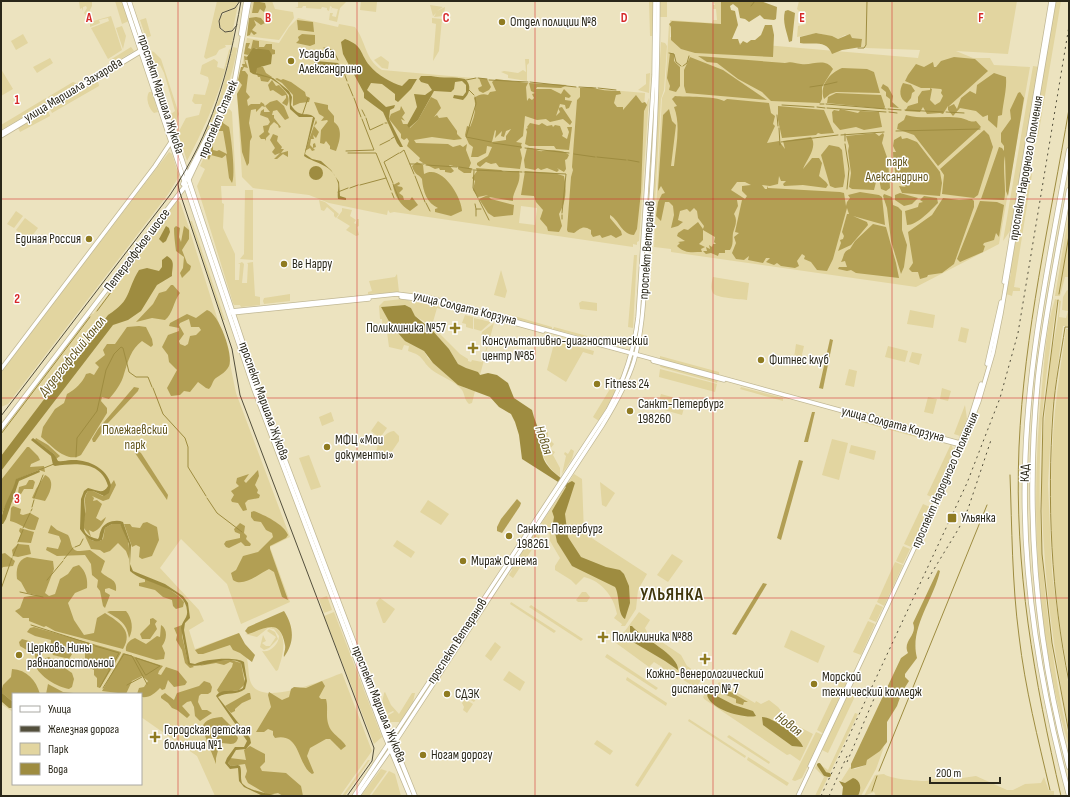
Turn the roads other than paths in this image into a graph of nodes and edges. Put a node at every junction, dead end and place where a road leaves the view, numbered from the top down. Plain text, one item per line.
1 (124, 1) edge
2 (129, 1) edge
3 (248, 1) edge
4 (655, 1) edge
5 (658, 1) edge
6 (1052, 1) edge
7 (142, 50) junction
8 (1, 133) edge
9 (1, 136) edge
10 (171, 142) junction
11 (1069, 150) edge
12 (189, 178) junction
13 (185, 184) junction
14 (1069, 190) edge
15 (231, 312) junction
16 (633, 354) junction
17 (1, 369) edge
18 (1, 424) edge
19 (1, 428) edge
20 (960, 444) junction
21 (393, 742) junction
22 (390, 748) junction
23 (1069, 766) edge
24 (1069, 795) edge
25 (354, 796) edge
26 (358, 796) edge
27 (410, 796) edge
28 (415, 796) edge
29 (797, 796) edge

1 - 7 main road, проспект Маршала Жукова
2 - 7 main road, проспект Маршала Жукова
3 - 12 main road, проспект Стачек
4 - 16 main road, проспект Ветеранов
5 - 16 main road, проспект Ветеранов
6 - 20 main road, проспект Народного Ополчения
7 - 8 main road, улица Маршала Захарова
7 - 9 main road, улица Маршала Захарова
7 - 10 main road, проспект Маршала Жукова
7 - 12 main road, проспект Маршала Жукова
10 - 13 main road, проспект Маршала Жукова
10 - 17 main road
11 - 24 highway, КАД
12 - 13 main road, проспект Стачек
12 - 15 main road, проспект Маршала Жукова
13 - 15 main road, проспект Маршала Жукова
13 - 18 main road, Петергофское шоссе
13 - 19 main road, Петергофское шоссе
14 - 23 highway, КАД
15 - 16 main road, улица Солдата Корзуна
15 - 21 main road, проспект Маршала Жукова
15 - 22 main road, проспект Маршала Жукова
16 - 20 main road, улица Солдата Корзуна
16 - 21 main road, проспект Ветеранов
20 - 29 main road, проспект Народного Ополчения
21 - 22 main road, проспект Ветеранов
21 - 28 main road, проспект Маршала Жукова
22 - 25 main road, проспект Ветеранов
22 - 26 main road, проспект Ветеранов
22 - 27 main road, проспект Маршала Жукова

